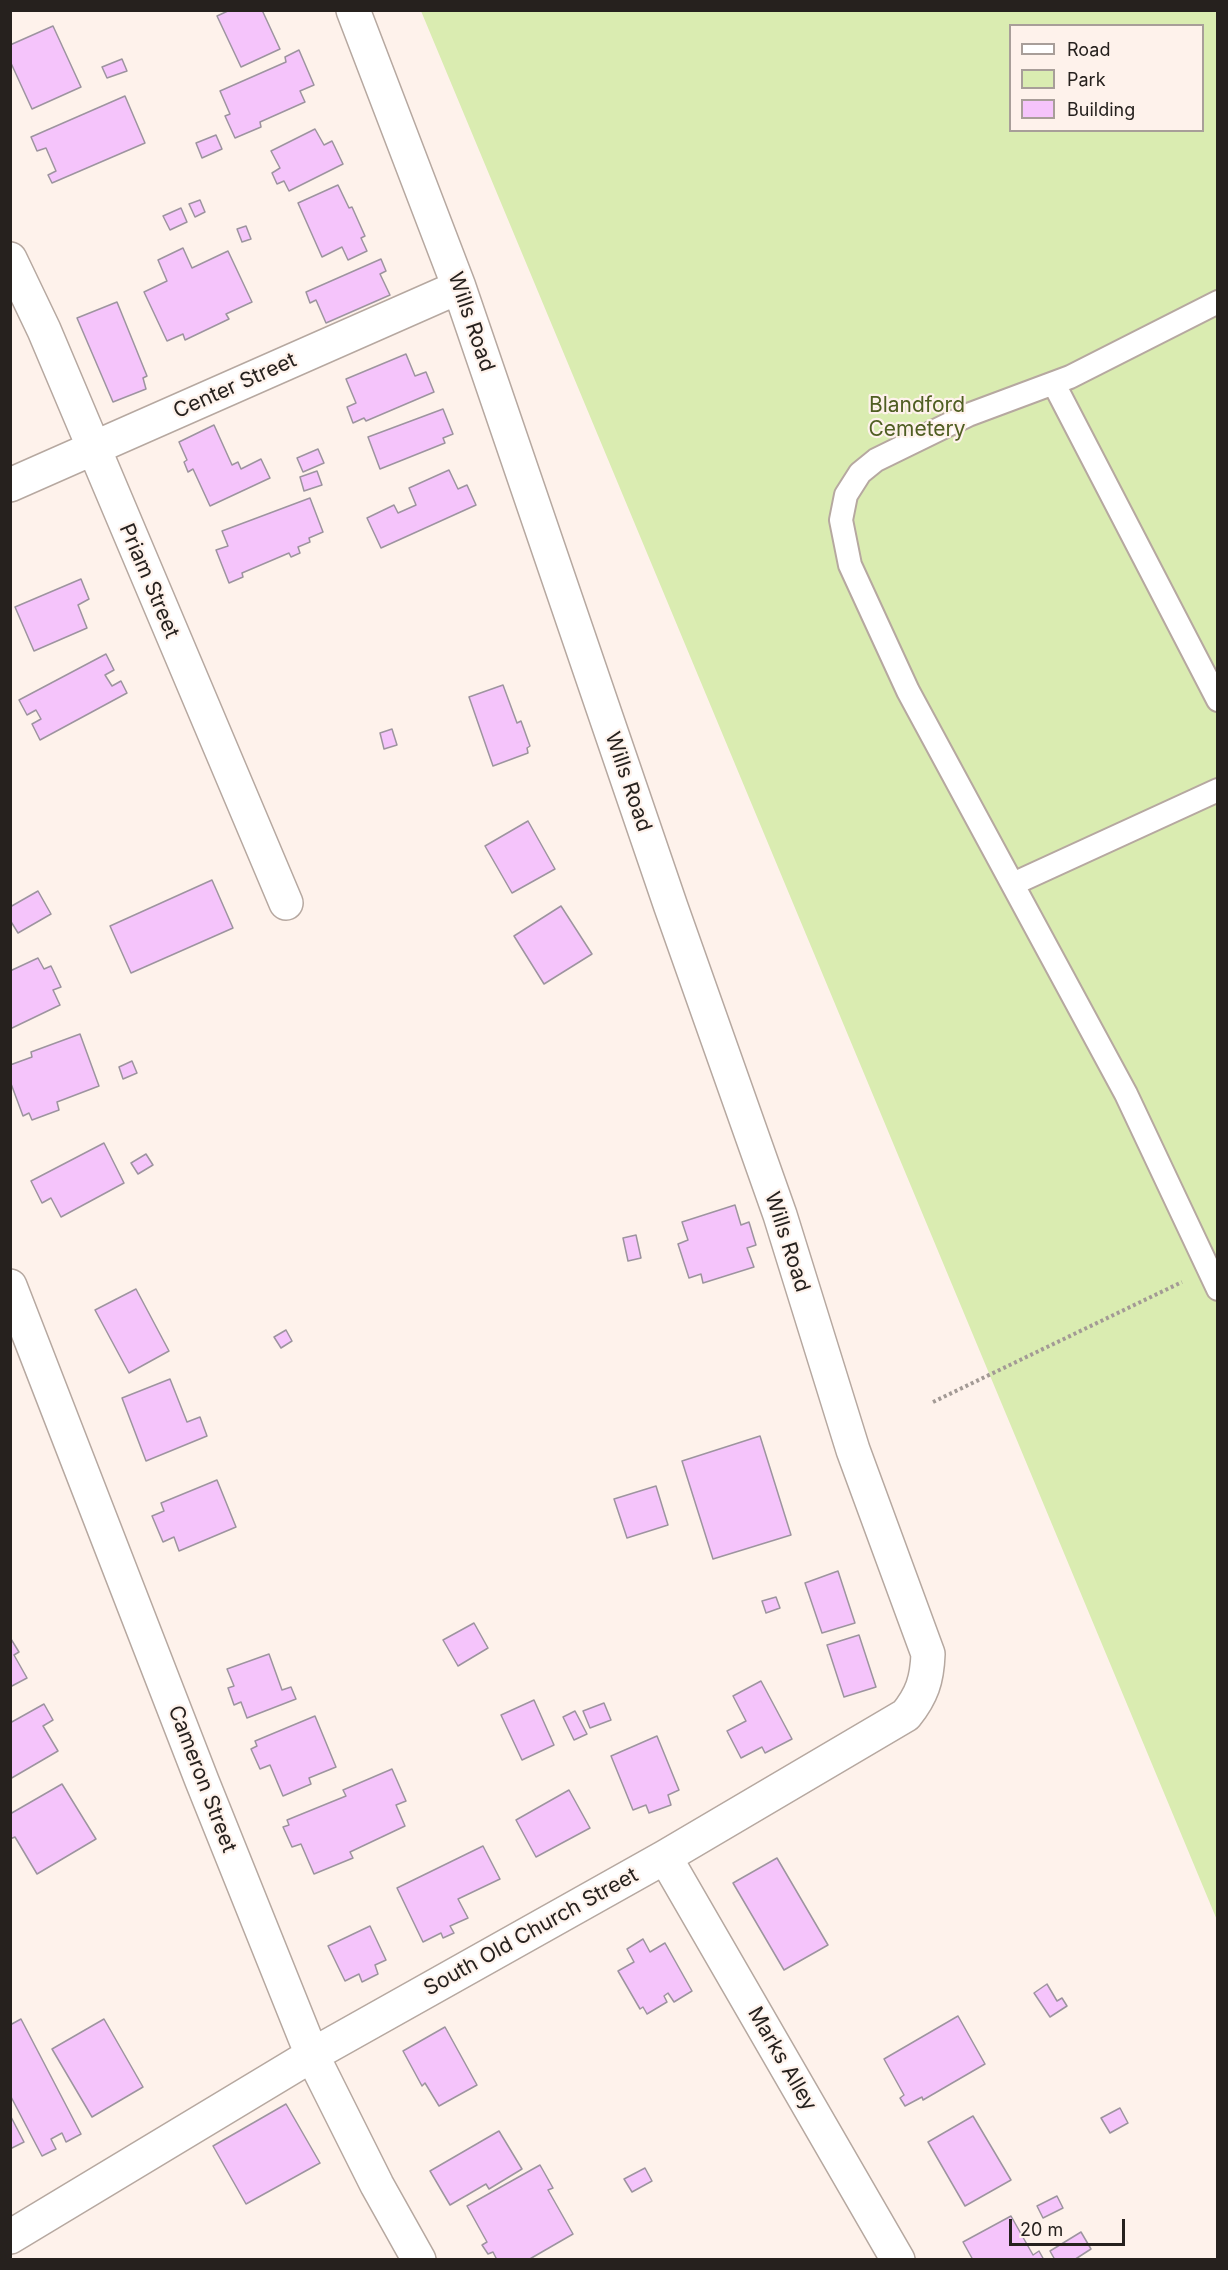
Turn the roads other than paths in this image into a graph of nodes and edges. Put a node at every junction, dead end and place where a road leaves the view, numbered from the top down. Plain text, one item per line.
1 (353, 10) edge
2 (10, 259) edge
3 (459, 287) junction
4 (1218, 302) edge
5 (1054, 384) junction
6 (94, 449) junction
7 (10, 485) edge
8 (1218, 700) edge
9 (1218, 790) edge
10 (1013, 884) junction
11 (286, 903) dead end
12 (1213, 1279) edge
13 (10, 1286) edge
14 (892, 1558) joint
15 (665, 1857) junction
16 (312, 2055) junction
17 (10, 2237) edge
18 (419, 2259) edge
19 (898, 2259) edge

1 - 3 street, Wills Road
2 - 6 street, Priam Street
3 - 6 street, Center Street
3 - 14 street, Wills Road
4 - 5 lane
5 - 8 lane
5 - 10 lane
6 - 7 street, Center Street
6 - 11 street, Priam Street
9 - 10 lane
10 - 12 lane
13 - 16 street, Cameron Street
14 - 15 street, South Old Church Street
15 - 16 street, South Old Church Street
15 - 19 street, Marks Alley
16 - 17 street, South Old Church Street
16 - 18 street, Cameron Street

